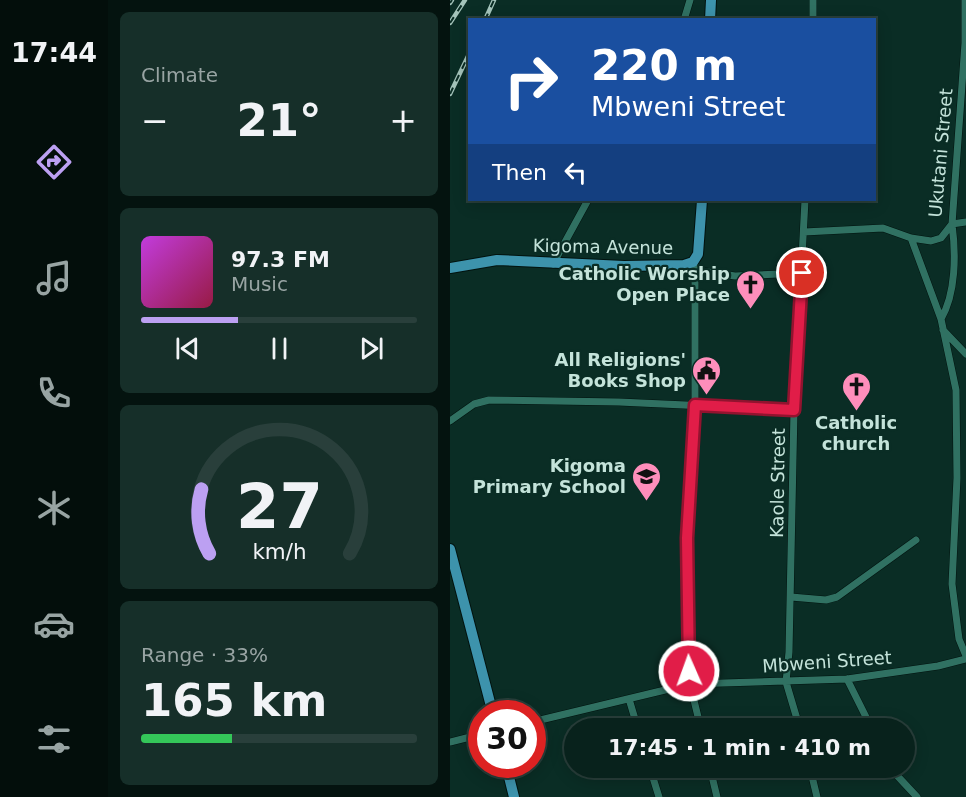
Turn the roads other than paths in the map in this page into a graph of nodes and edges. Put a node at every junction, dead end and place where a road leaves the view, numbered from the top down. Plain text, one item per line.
1 (690, 0) edge
2 (711, 0) edge
3 (813, 0) edge
4 (965, 0) edge
5 (685, 18) edge
6 (710, 18) edge
7 (813, 18) edge
8 (966, 43) edge
9 (587, 201) edge
10 (702, 201) edge
11 (805, 201) edge
12 (966, 222) edge
13 (952, 224) junction
14 (804, 232) junction
15 (911, 238) junction
16 (553, 264) junction
17 (694, 266) junction
18 (450, 268) edge
19 (802, 273) junction
20 (940, 318) junction
21 (943, 330) junction
22 (966, 354) edge
23 (695, 405) junction
24 (794, 410) junction
25 (450, 421) edge
26 (916, 540) dead end
27 (450, 549) edge
28 (791, 597) junction
29 (965, 661) edge
30 (847, 679) junction
31 (786, 682) junction
32 (690, 684) junction
33 (629, 699) junction
34 (489, 700) edge
35 (635, 718) edge
36 (698, 718) edge
37 (797, 718) edge
38 (866, 718) edge
39 (546, 719) edge
40 (468, 738) edge
41 (450, 742) edge
42 (509, 778) edge
43 (653, 778) edge
44 (712, 778) edge
45 (812, 778) edge
46 (899, 778) edge
47 (514, 797) edge
48 (658, 797) edge
49 (717, 797) edge
50 (817, 797) edge
51 (917, 797) edge

1 - 5 street
2 - 6 main road
3 - 7 street
4 - 8 street, Ukutani Street
8 - 13 street, Ukutani Street
9 - 16 street
10 - 17 main road, Kigoma Avenue
11 - 14 street, Kaole Street
12 - 13 street
13 - 15 street, Ukutani Street
13 - 20 street
14 - 15 street, Ukutani Street
14 - 19 street, Kaole Street
15 - 20 street
16 - 17 main road, Kigoma Avenue
16 - 18 main road, Kigoma Avenue
17 - 19 street
17 - 23 street
19 - 24 street, Kaole Street
20 - 21 street
21 - 22 street
21 - 29 street
23 - 24 street
23 - 25 street
23 - 32 street
24 - 28 street, Kaole Street
26 - 28 street
27 - 34 main road
28 - 31 street, Kaole Street
29 - 30 street, Mbweni Street
30 - 31 street, Mbweni Street
30 - 38 street
31 - 32 street, Mbweni Street
31 - 37 street, Kaole Street
32 - 33 street, Mbweni Street
32 - 36 street
33 - 35 street
33 - 39 street, Mbweni Street
40 - 41 street
42 - 47 main road
43 - 48 street
44 - 49 street
45 - 50 street
46 - 51 street

